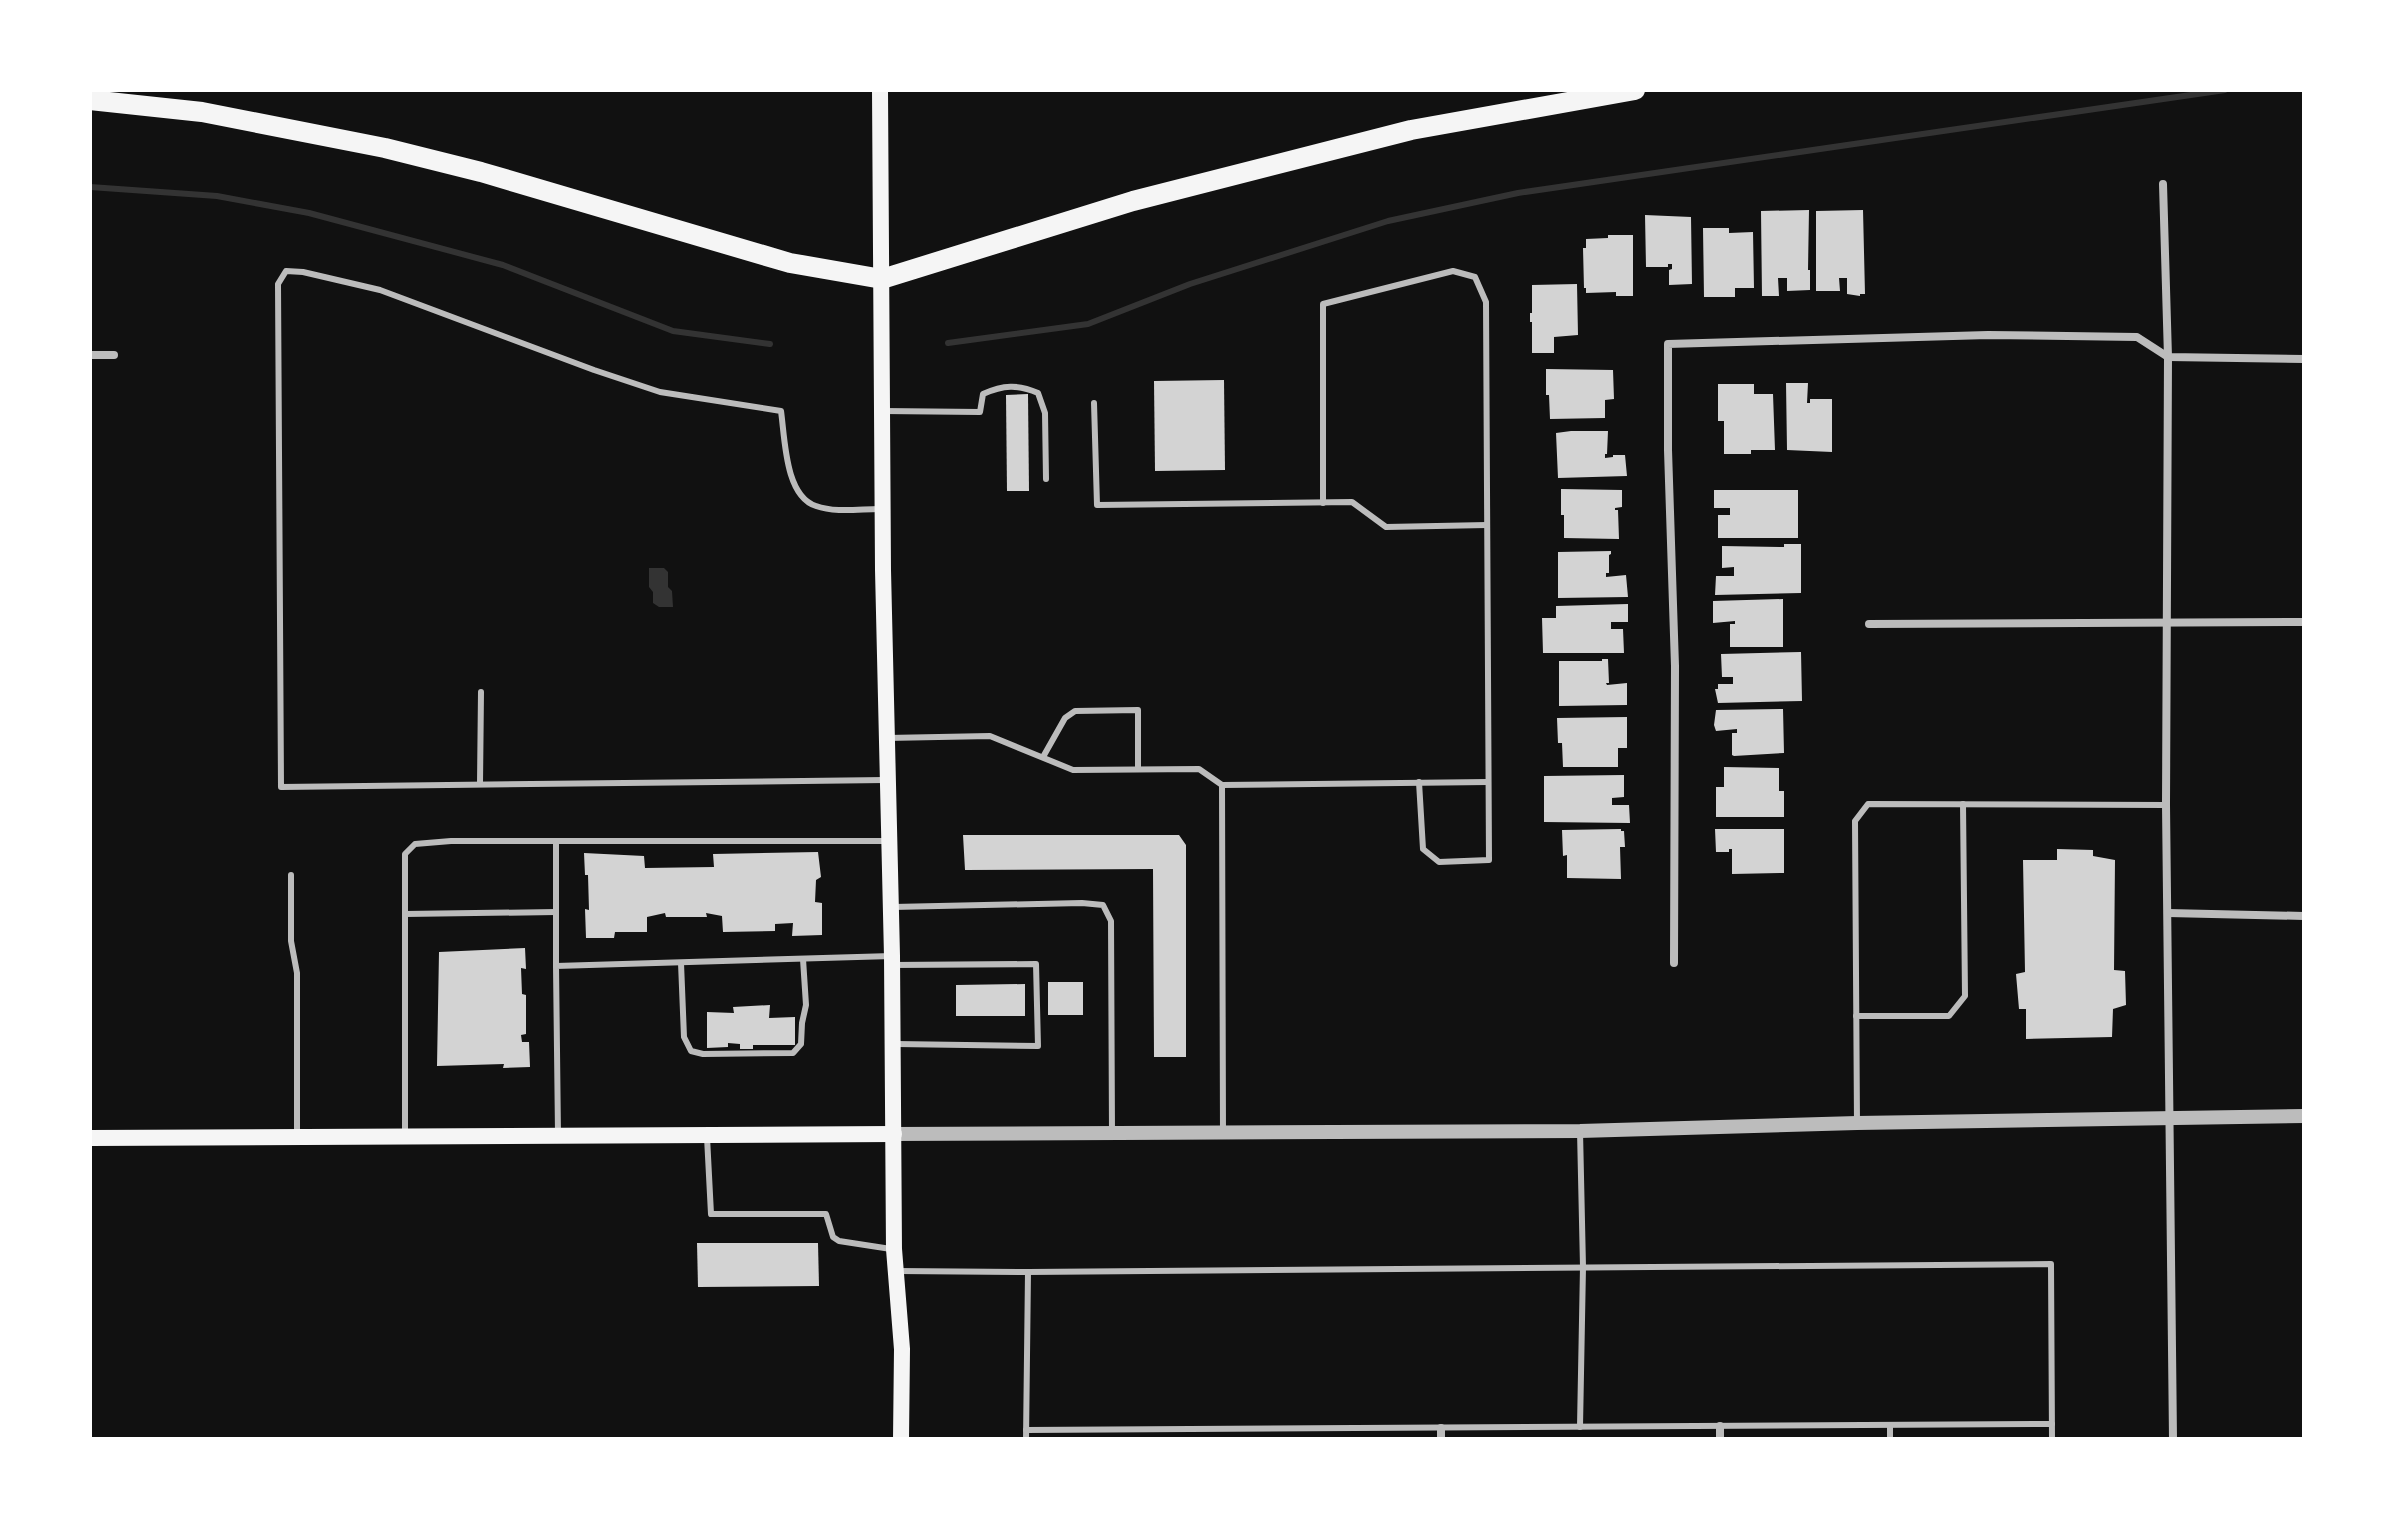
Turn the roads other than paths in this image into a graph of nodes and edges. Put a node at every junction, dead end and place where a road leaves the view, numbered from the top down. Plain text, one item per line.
1 (880, 90) edge
2 (1635, 90) edge
3 (90, 100) edge
4 (2163, 184) dead end
5 (882, 279) junction
6 (90, 355) edge
7 (114, 355) dead end
8 (2168, 357) junction
9 (2304, 359) edge
10 (1094, 403) dead end
11 (883, 411) junction
12 (1046, 479) dead end
13 (1323, 503) junction
14 (883, 509) junction
15 (1487, 525) junction
16 (2304, 622) edge
17 (2166, 623) junction
18 (1869, 624) dead end
19 (481, 692) dead end
20 (887, 738) junction
21 (1043, 757) junction
22 (1138, 769) junction
23 (887, 780) junction
24 (1419, 782) junction
25 (1488, 782) junction
26 (480, 784) junction
27 (1222, 785) junction
28 (1963, 804) junction
29 (2166, 805) junction
30 (556, 841) junction
31 (889, 841) junction
32 (291, 875) dead end
33 (891, 907) junction
34 (556, 912) junction
35 (2168, 913) junction
36 (405, 914) junction
37 (2304, 916) edge
38 (803, 959) junction
39 (892, 961) junction
40 (681, 963) junction
41 (1674, 963) dead end
42 (556, 966) junction
43 (1856, 1016) junction
44 (892, 1044) junction
45 (2304, 1116) edge
46 (2170, 1118) junction
47 (1857, 1123) junction
48 (1580, 1131) junction
49 (1112, 1133) junction
50 (1223, 1133) junction
51 (558, 1134) junction
52 (707, 1134) junction
53 (894, 1134) junction
54 (405, 1135) junction
55 (297, 1136) junction
56 (90, 1138) edge
57 (894, 1249) junction
58 (1583, 1267) junction
59 (895, 1271) junction
60 (1028, 1272) junction
61 (2052, 1424) junction
62 (1890, 1425) junction
63 (1720, 1426) junction
64 (1580, 1427) junction
65 (1441, 1428) junction
66 (1270, 1429) junction
67 (1026, 1430) junction
68 (901, 1439) edge
69 (1026, 1439) edge
70 (1271, 1439) edge
71 (1441, 1439) edge
72 (1720, 1439) edge
73 (1890, 1439) edge
74 (2052, 1439) edge
75 (2173, 1439) edge

1 - 5 main road
2 - 5 highway
3 - 5 highway
4 - 8 street
5 - 11 main road
6 - 7 street
8 - 9 street
8 - 17 street
8 - 41 street
10 - 13 lane
11 - 12 lane
11 - 14 main road
13 - 15 lane
13 - 15 lane
14 - 20 main road
14 - 26 lane
15 - 25 lane
16 - 17 street
17 - 18 street
17 - 29 street
19 - 26 lane
20 - 21 lane
20 - 23 main road
21 - 22 lane
21 - 22 lane
22 - 27 lane
23 - 26 lane
23 - 31 main road
24 - 25 lane
24 - 25 lane
24 - 27 lane
27 - 50 lane
28 - 29 lane
28 - 43 lane
28 - 43 lane
29 - 35 street
30 - 31 lane
30 - 34 lane
30 - 36 lane
31 - 33 main road
32 - 55 lane
33 - 39 main road
33 - 49 lane
34 - 36 lane
34 - 42 lane
35 - 37 street
35 - 46 street
36 - 54 lane
38 - 39 lane
38 - 40 lane
38 - 40 lane
39 - 44 main road
39 - 44 lane
40 - 42 lane
42 - 51 lane
43 - 47 lane
44 - 53 main road
45 - 46 street
46 - 47 street
46 - 75 street
47 - 48 street
48 - 50 street
48 - 58 lane
49 - 50 street
49 - 53 street
51 - 52 main road
51 - 54 main road
52 - 53 main road
52 - 57 lane
53 - 57 main road
54 - 55 main road
55 - 56 main road
57 - 59 main road
58 - 60 lane
58 - 61 lane
58 - 64 lane
59 - 60 lane
59 - 68 main road
60 - 67 lane
61 - 62 lane
61 - 74 lane
62 - 63 lane
62 - 73 lane
63 - 64 lane
63 - 72 street
64 - 65 lane
65 - 66 lane
65 - 71 street
66 - 67 lane
66 - 70 lane
67 - 69 lane

